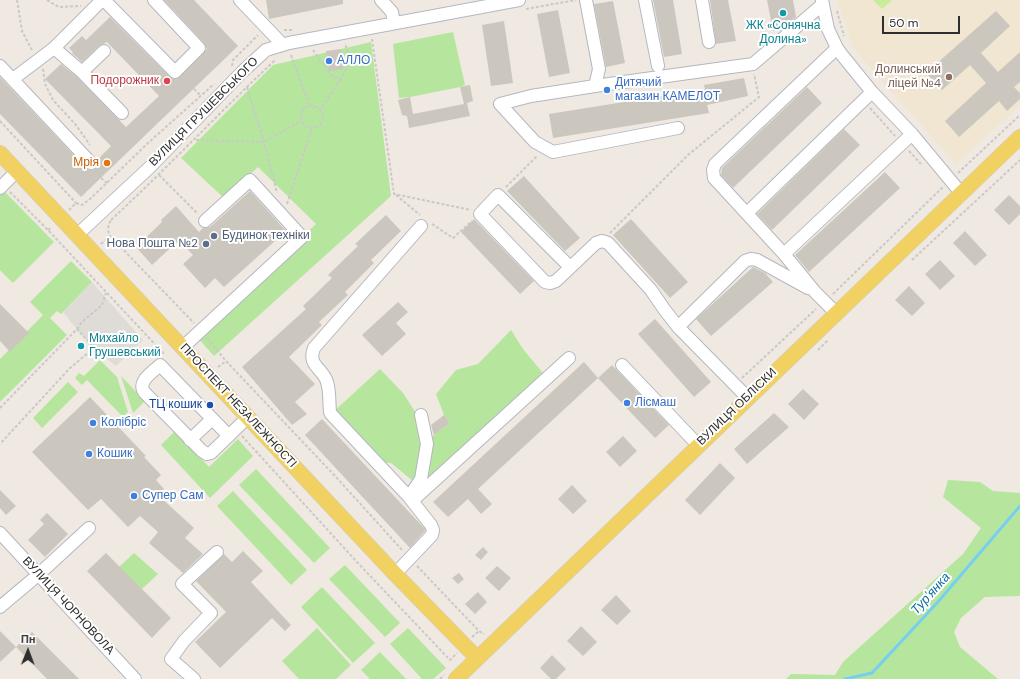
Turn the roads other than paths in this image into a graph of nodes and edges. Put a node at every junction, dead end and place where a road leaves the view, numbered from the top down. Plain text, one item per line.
1 (154, 0) edge
2 (381, 0) edge
3 (519, 0) edge
4 (586, 0) edge
5 (645, 0) edge
6 (702, 0) edge
7 (243, 1) edge
8 (101, 2) edge
9 (822, 2) edge
10 (394, 23) junction
11 (708, 42) dead end
12 (282, 44) junction
13 (54, 48) junction
14 (838, 48) junction
15 (104, 51) dead end
16 (0, 66) edge
17 (658, 66) dead end
18 (82, 72) junction
19 (13, 79) junction
20 (595, 86) junction
21 (872, 92) junction
22 (122, 113) dead end
23 (678, 128) dead end
24 (912, 134) junction
25 (1020, 137) edge
26 (0, 153) edge
27 (91, 162) road end
28 (17, 170) junction
29 (1, 186) edge
30 (961, 193) junction
31 (748, 214) junction
32 (205, 221) road end
33 (423, 221) road end
34 (77, 235) junction
35 (784, 254) junction
36 (570, 267) junction
37 (815, 292) junction
38 (836, 313) junction
39 (678, 326) junction
40 (183, 347) junction
41 (569, 358) dead end
42 (622, 365) dead end
43 (747, 397) junction
44 (421, 415) dead end
45 (248, 417) junction
46 (212, 419) junction
47 (232, 432) junction
48 (190, 440) junction
49 (698, 445) junction
50 (411, 499) junction
51 (89, 528) dead end
52 (0, 533) edge
53 (217, 552) dead end
54 (395, 574) junction
55 (38, 575) junction
56 (0, 607) edge
57 (477, 658) junction
58 (460, 678) edge
59 (135, 679) edge
60 (194, 679) edge

1 - 8 street
2 - 10 street
3 - 10 street, ВУЛИЦЯ ГРУШЕВСЬКОГО
4 - 20 street
5 - 17 street
6 - 11 street
7 - 12 street
8 - 13 street
9 - 14 street
9 - 20 street
10 - 12 street, ВУЛИЦЯ ГРУШЕВСЬКОГО
12 - 34 street, ВУЛИЦЯ ГРУШЕВСЬКОГО
13 - 18 street
13 - 19 street
14 - 21 street
14 - 31 street
15 - 18 street
16 - 19 street
18 - 22 street
19 - 27 street
20 - 23 street
21 - 24 street
21 - 31 street
24 - 30 street
24 - 35 street
25 - 30 main road, ВУЛИЦЯ ОБЛІСКИ
26 - 28 main road, ПРОСПЕКТ НЕЗАЛЕЖНОСТІ
28 - 29 street
28 - 34 main road, ПРОСПЕКТ НЕЗАЛЕЖНОСТІ
30 - 38 main road, ВУЛИЦЯ ОБЛІСКИ
31 - 35 street
32 - 40 street
33 - 50 street
34 - 40 main road, ПРОСПЕКТ НЕЗАЛЕЖНОСТІ
35 - 37 street
36 - 36 street
36 - 39 street
37 - 38 street
37 - 39 street
38 - 43 main road, ВУЛИЦЯ ОБЛІСКИ
39 - 43 street
40 - 45 main road, ПРОСПЕКТ НЕЗАЛЕЖНОСТІ
41 - 50 street
42 - 49 street
43 - 49 main road, ВУЛИЦЯ ОБЛІСКИ
44 - 50 street
45 - 47 street
45 - 54 main road, ПРОСПЕКТ НЕЗАЛЕЖНОСТІ
46 - 47 street
46 - 48 street
46 - 48 street
47 - 48 street
49 - 57 main road, ВУЛИЦЯ ОБЛІСКИ
50 - 54 street
51 - 55 street
52 - 55 street, ВУЛИЦЯ ЧОРНОВОЛА
53 - 60 street
54 - 57 main road, ПРОСПЕКТ НЕЗАЛЕЖНОСТІ
55 - 56 street
55 - 59 street, ВУЛИЦЯ ЧОРНОВОЛА
57 - 58 main road, ВУЛИЦЯ ОБЛІСКИ

